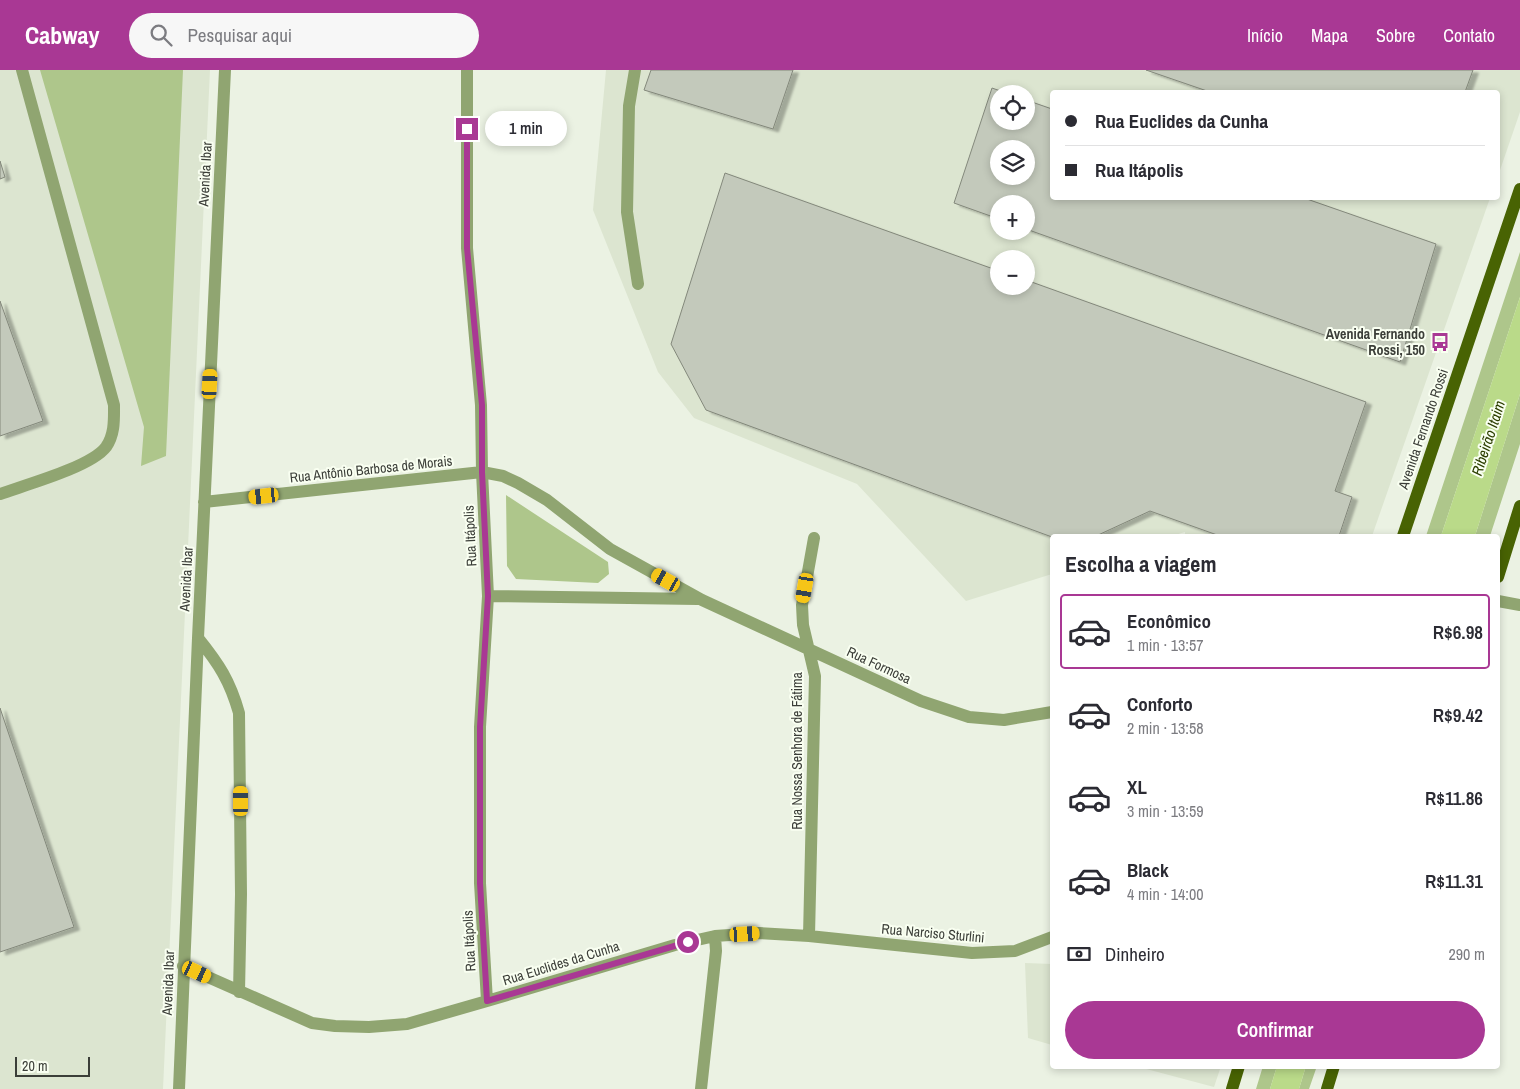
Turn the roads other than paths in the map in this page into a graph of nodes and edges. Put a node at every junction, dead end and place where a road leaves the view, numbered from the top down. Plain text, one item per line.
1 (22, 70) edge
2 (225, 70) edge
3 (467, 70) edge
4 (635, 70) edge
5 (1520, 189) edge
6 (638, 284) dead end
7 (482, 472) junction
8 (0, 494) edge
9 (204, 502) junction
10 (1520, 506) edge
11 (1404, 534) edge
12 (814, 538) dead end
13 (1500, 571) edge
14 (488, 596) junction
15 (702, 600) junction
16 (1500, 601) edge
17 (1520, 605) edge
18 (198, 638) junction
19 (810, 649) junction
20 (1050, 712) edge
21 (716, 936) junction
22 (809, 936) junction
23 (1050, 938) edge
24 (183, 966) junction
25 (239, 992) junction
26 (487, 1001) junction
27 (1238, 1069) edge
28 (1333, 1069) edge
29 (179, 1089) edge
30 (701, 1089) edge
31 (1232, 1089) edge
32 (1327, 1089) edge

1 - 8 street
2 - 9 street, Avenida Ibar
3 - 7 street, Rua Itápolis
4 - 6 street
5 - 11 main road, Avenida Fernando Rossi
7 - 9 street, Rua Antônio Barbosa de Morais
7 - 14 street, Rua Itápolis
7 - 15 street, Rua Formosa
9 - 18 street, Avenida Ibar
10 - 13 main road
12 - 19 street, Rua Nossa Senhora de Fátima
14 - 15 street, Rua Formosa
14 - 26 street, Rua Itápolis
15 - 19 street, Rua Formosa
16 - 17 street
18 - 24 street, Avenida Ibar
18 - 25 street
19 - 20 street, Rua Formosa
19 - 22 street, Rua Nossa Senhora de Fátima
21 - 22 street, Rua Euclides da Cunha
21 - 26 street, Rua Euclides da Cunha
21 - 30 street
22 - 23 street, Rua Narciso Sturlini
24 - 25 street, Rua Euclides da Cunha
24 - 29 street, Avenida Ibar
25 - 26 street, Rua Euclides da Cunha
27 - 31 main road
28 - 32 main road

